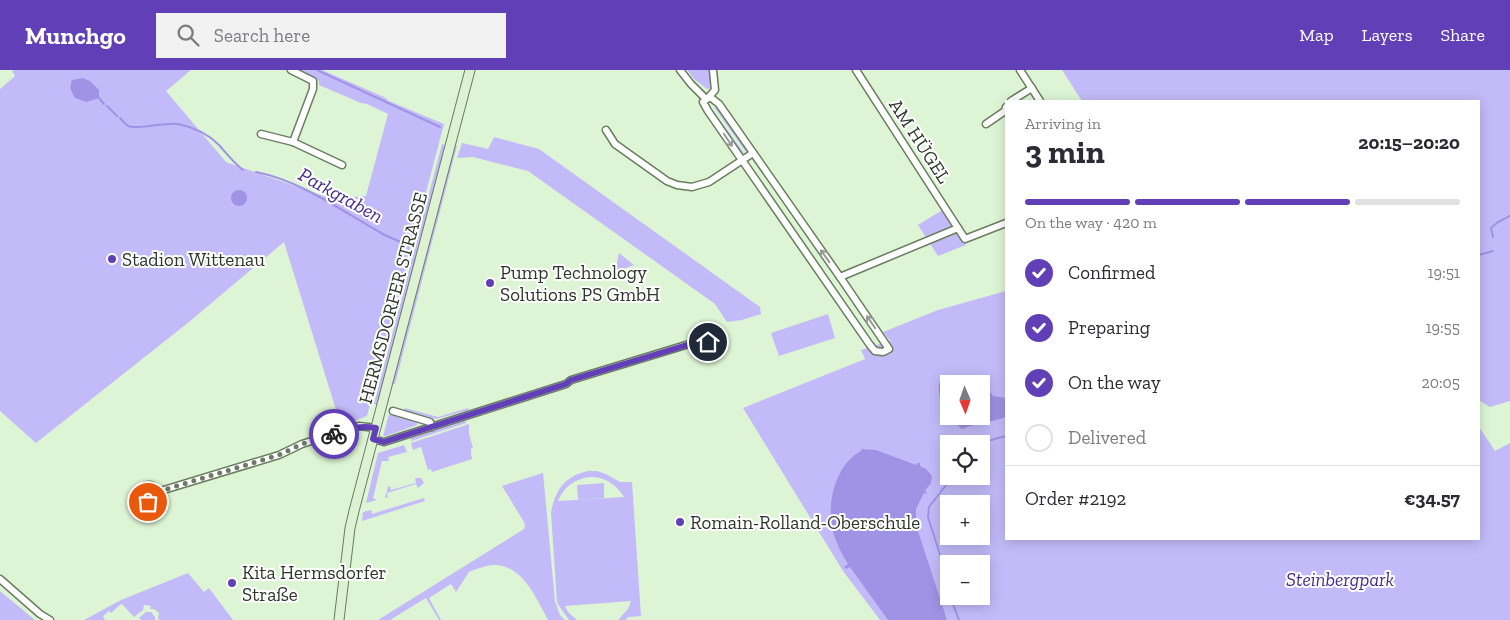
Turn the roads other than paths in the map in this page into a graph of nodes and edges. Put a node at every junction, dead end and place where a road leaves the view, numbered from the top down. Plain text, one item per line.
1 (291, 70) edge
2 (680, 70) edge
3 (713, 70) edge
4 (856, 70) edge
5 (1020, 70) edge
6 (470, 71) edge
7 (1032, 88) junction
8 (708, 98) junction
9 (1013, 100) edge
10 (1039, 100) edge
11 (1005, 111) edge
12 (986, 124) dead end
13 (606, 130) dead end
14 (261, 134) dead end
15 (294, 142) junction
16 (753, 153) junction
17 (742, 161) junction
18 (342, 165) dead end
19 (1005, 223) edge
20 (958, 228) junction
21 (834, 269) junction
22 (823, 276) junction
23 (840, 277) junction
24 (704, 332) dead end
25 (393, 412) dead end
26 (432, 427) junction
27 (376, 428) junction
28 (373, 439) junction
29 (157, 492) dead end
30 (0, 579) edge
31 (50, 620) edge
32 (339, 620) edge

1 - 15 street
2 - 8 street
3 - 8 street
4 - 20 street, AM HÜGEL
5 - 7 street
6 - 27 main road, HERMSDORFER STRASSE
7 - 9 street
7 - 10 street
8 - 16 street
8 -> 17 street
11 - 12 street
13 - 17 street
14 - 15 street
15 - 18 street
16 - 17 street
21 -> 16 street
17 - 22 street
19 - 20 street
20 - 23 street
21 - 22 street
21 - 23 street
22 -> 23 street
24 - 26 street
25 - 26 street
26 - 28 street
27 - 28 main road, HERMSDORFER STRASSE
27 - 29 street
28 - 32 main road, HERMSDORFER STRASSE
30 - 31 street

